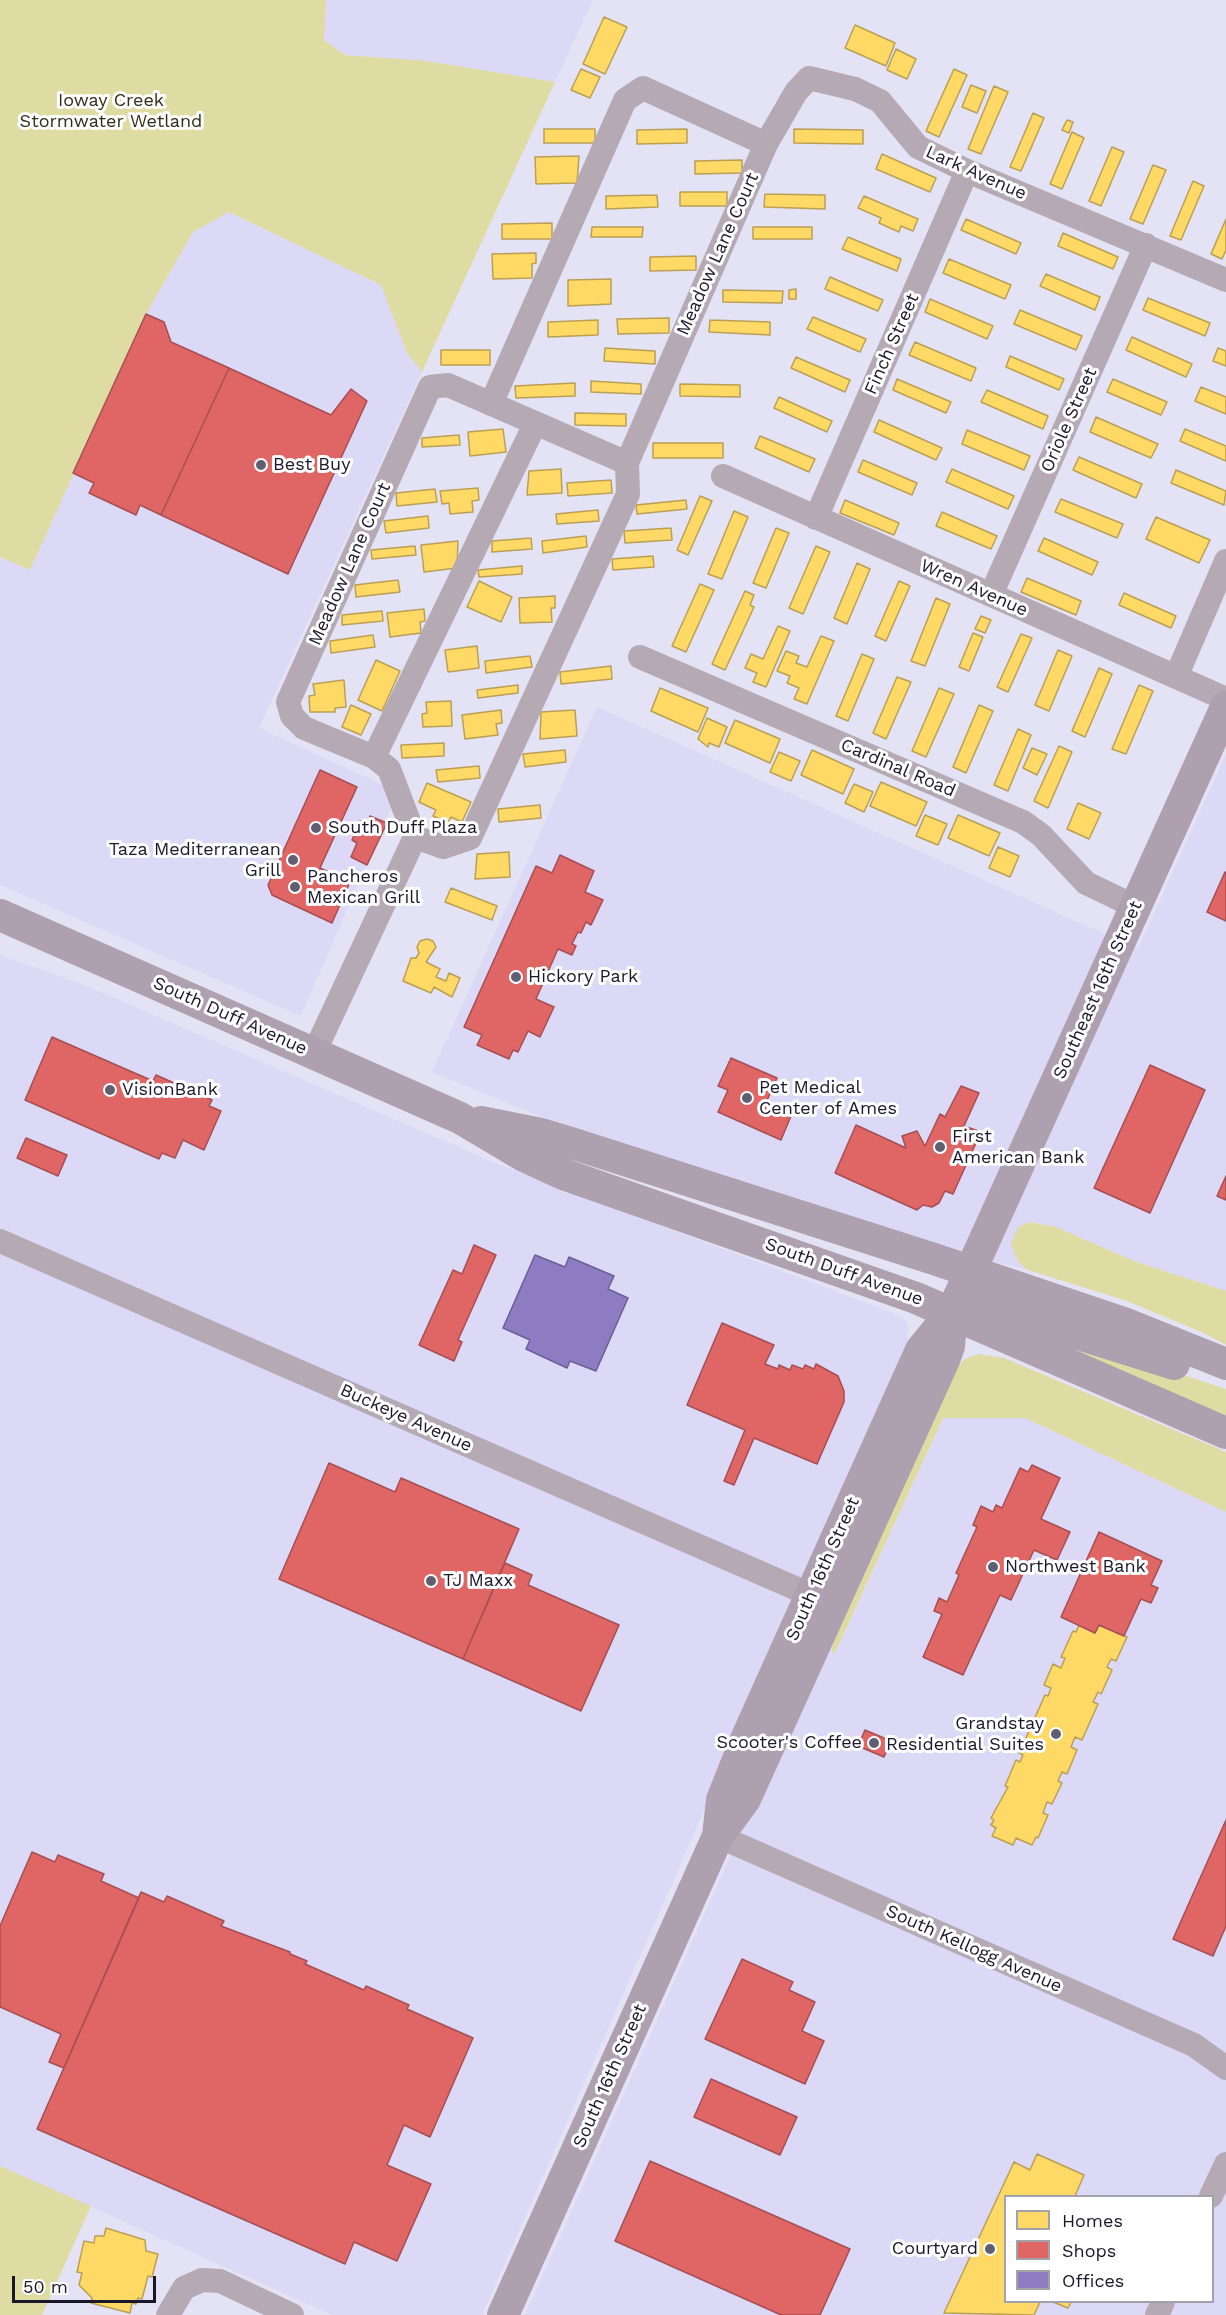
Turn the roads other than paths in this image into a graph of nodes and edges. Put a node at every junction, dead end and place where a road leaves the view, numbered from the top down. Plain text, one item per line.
1 (766, 144) junction
2 (968, 171) junction
3 (1146, 245) junction
4 (1226, 280) edge
5 (491, 404) junction
6 (535, 424) junction
7 (627, 463) junction
8 (723, 476) dead end
9 (816, 518) junction
10 (1226, 561) edge
11 (991, 595) junction
12 (640, 657) dead end
13 (1176, 677) junction
14 (1226, 699) edge
15 (1226, 707) edge
16 (374, 757) junction
17 (415, 837) junction
18 (1136, 907) junction
19 (0, 915) edge
20 (314, 1053) junction
21 (460, 1118) junction
22 (0, 1241) edge
23 (970, 1272) junction
24 (952, 1312) junction
25 (1226, 1364) edge
26 (1226, 1380) edge
27 (1226, 1433) edge
28 (811, 1595) junction
29 (718, 1836) junction
30 (1226, 2068) edge
31 (1226, 2163) edge
32 (1211, 2195) edge
33 (168, 2315) edge
34 (292, 2315) edge
35 (503, 2315) edge

1 - 2 street, Lark Avenue
1 - 5 street
1 - 7 street, Meadow Lane Court
2 - 3 street, Lark Avenue
2 - 9 street, Finch Street
3 - 4 street, Lark Avenue
3 - 11 street, Oriole Street
5 - 6 street, Meadow Lane Court
5 - 16 street, Meadow Lane Court
6 - 7 street, Meadow Lane Court
6 - 16 street
7 - 17 street, Meadow Lane Court
8 - 9 street, Wren Avenue
9 - 11 street, Wren Avenue
10 - 13 street
11 - 13 street, Wren Avenue
12 - 18 street, Cardinal Road
13 - 14 street, Wren Avenue
15 - 18 main road, Southeast 16th Street
16 - 17 street, Meadow Lane Court
17 - 20 street
18 - 23 main road, Southeast 16th Street
19 - 20 main road, South Duff Avenue
20 - 21 main road, South Duff Avenue
21 - 23 main road, South Duff Avenue
21 - 24 main road, South Duff Avenue
22 - 28 street, Buckeye Avenue
23 - 24 main road, South 16th Street
23 - 25 main road, South Duff Avenue
24 - 26 main road
24 - 27 main road, South Duff Avenue
24 - 28 main road, South 16th Street
24 - 29 main road, South 16th Street
28 - 29 main road, South 16th Street
29 - 30 street, South Kellogg Avenue
29 - 35 main road, South 16th Street
31 - 32 street
33 - 34 street

